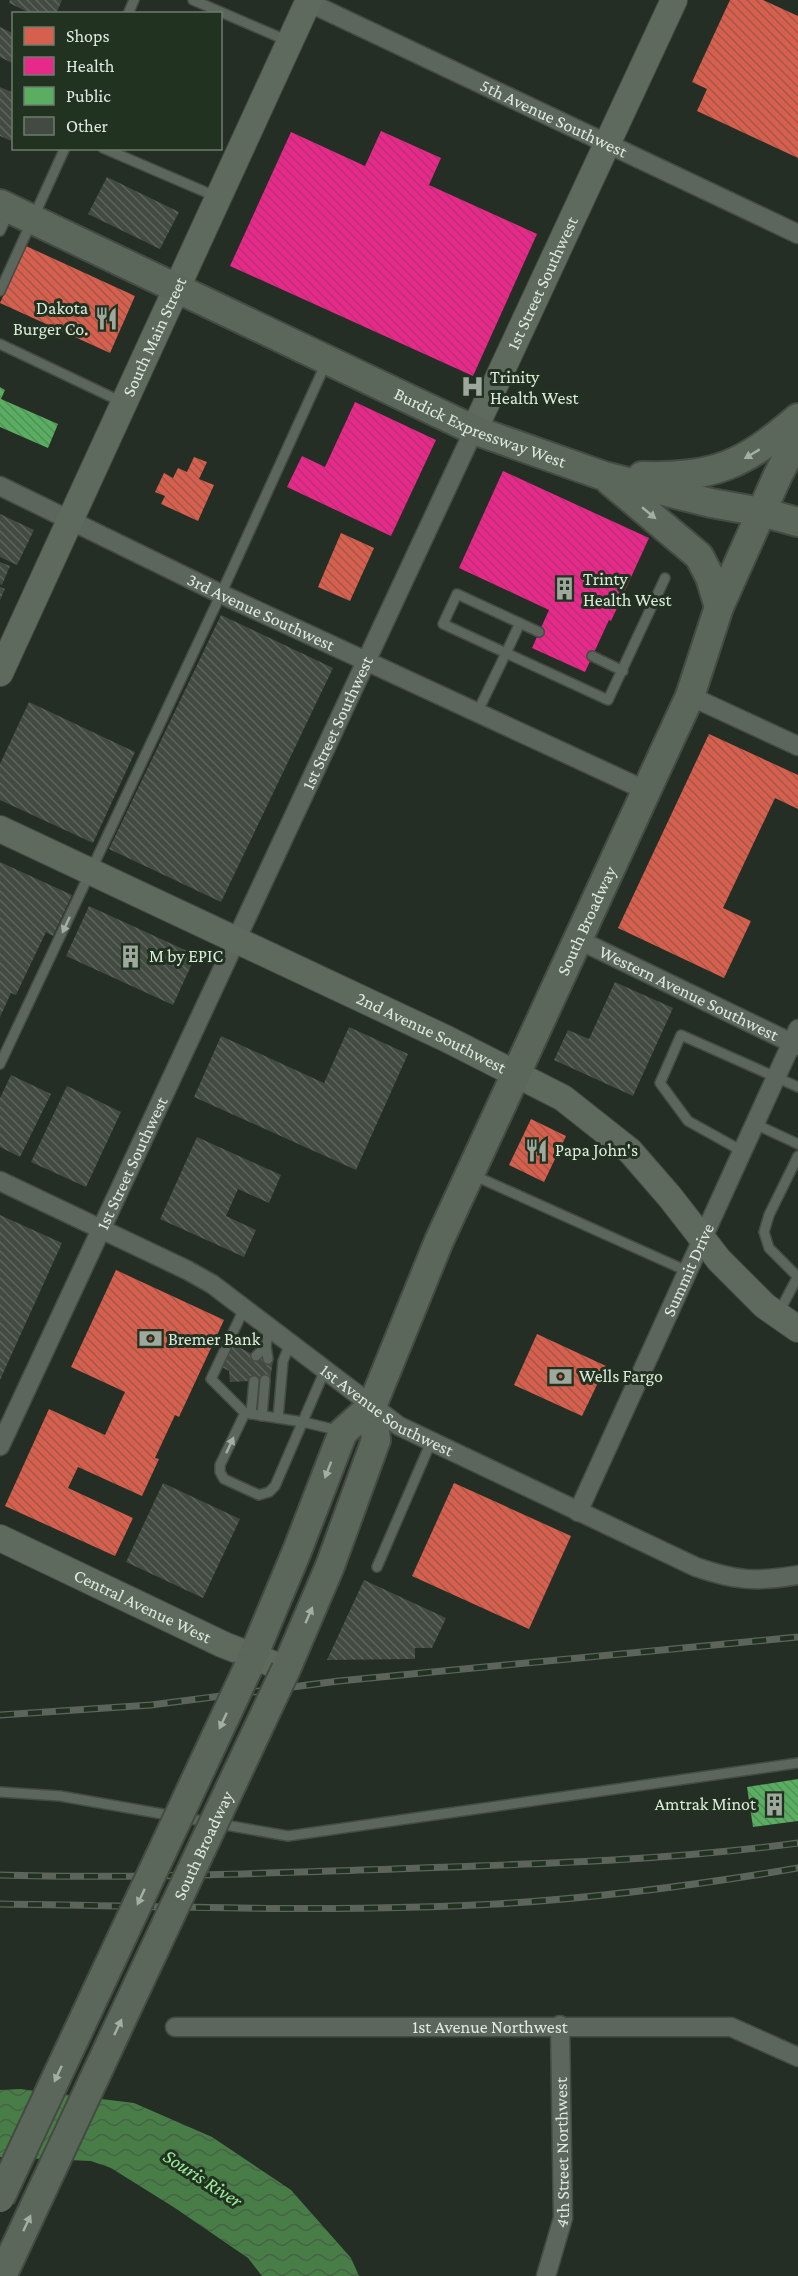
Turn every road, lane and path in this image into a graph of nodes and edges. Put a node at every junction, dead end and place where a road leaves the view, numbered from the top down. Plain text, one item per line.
1 (193, 0) edge
2 (674, 0) edge
3 (309, 1) edge
4 (221, 12) edge
5 (222, 13) edge
6 (290, 42) junction
7 (606, 142) junction
8 (63, 150) edge
9 (108, 150) edge
10 (219, 198) junction
11 (11, 216) edge
12 (798, 234) edge
13 (178, 288) junction
14 (0, 291) edge
15 (0, 344) edge
16 (327, 361) junction
17 (125, 403) junction
18 (798, 418) edge
19 (474, 430) junction
20 (798, 438) edge
21 (604, 476) junction
22 (0, 486) edge
23 (761, 512) junction
24 (70, 521) junction
25 (798, 522) edge
26 (665, 578) dead end
27 (221, 594) junction
28 (719, 607) junction
29 (520, 623) junction
30 (539, 632) dead end
31 (506, 653) junction
32 (592, 656) dead end
33 (366, 661) junction
34 (622, 671) junction
35 (0, 673) edge
36 (690, 696) junction
37 (477, 713) junction
38 (798, 746) edge
39 (647, 791) junction
40 (0, 829) edge
41 (91, 873) junction
42 (579, 940) junction
43 (237, 941) junction
44 (796, 1039) edge
45 (0, 1064) edge
46 (516, 1074) junction
47 (775, 1078) junction
48 (798, 1087) edge
49 (755, 1124) junction
50 (798, 1144) edge
51 (742, 1151) junction
52 (798, 1156) edge
53 (470, 1174) junction
54 (0, 1181) edge
55 (101, 1229) junction
56 (703, 1238) junction
57 (687, 1271) junction
58 (798, 1277) edge
59 (244, 1309) junction
60 (788, 1322) edge
61 (268, 1337) junction
62 (290, 1344) junction
63 (256, 1356) dead end
64 (268, 1359) dead end
65 (325, 1370) junction
66 (265, 1380) dead end
67 (254, 1381) dead end
68 (372, 1406) junction
69 (248, 1414) junction
70 (262, 1416) junction
71 (278, 1418) junction
72 (303, 1422) junction
73 (344, 1432) junction
74 (431, 1442) junction
75 (0, 1446) edge
76 (578, 1512) junction
77 (0, 1538) edge
78 (377, 1567) dead end
79 (798, 1575) edge
80 (251, 1662) junction
81 (286, 1669) junction
82 (798, 1763) edge
83 (0, 1792) edge
84 (560, 2025) junction
85 (175, 2027) dead end
86 (798, 2057) edge
87 (0, 2198) edge
88 (2, 2276) edge
89 (546, 2276) edge

1 - 4 lane
2 - 7 street, 1st Street Southwest
3 - 6 street, South Main Street
3 - 7 street, 5th Avenue Southwest
5 - 6 lane
6 - 10 street, South Main Street
7 - 12 street, 5th Avenue Southwest
7 - 19 street, 1st Street Southwest
8 - 11 lane
9 - 10 lane
10 - 13 street, South Main Street
11 - 13 main road, Burdick Expressway West
11 - 14 lane
13 - 16 main road, Burdick Expressway West
13 - 17 street, South Main Street
15 - 17 lane
16 - 19 main road, Burdick Expressway West
16 - 27 lane
17 - 24 street, South Main Street
18 -> 21 main road
19 - 21 main road, Burdick Expressway West
19 - 33 street, 1st Street Southwest
20 - 23 main road, South Broadway
21 - 23 main road, Burdick Expressway West
21 -> 28 main road
22 - 24 street, 3rd Avenue Southwest
23 - 25 main road, Burdick Expressway West
23 - 28 main road, South Broadway
24 - 27 street, 3rd Avenue Southwest
24 - 35 street, South Main Street
26 - 34 lane
27 - 33 street, 3rd Avenue Southwest
27 - 41 lane
28 - 36 main road, South Broadway
29 - 30 lane
29 - 31 lane
29 - 31 lane
31 - 34 lane
31 - 37 lane
32 - 34 lane
33 - 37 street, 3rd Avenue Southwest
33 - 43 street, 1st Street Southwest
36 - 38 street
36 - 39 main road, South Broadway
37 - 39 street, 3rd Avenue Southwest
39 - 42 main road, South Broadway
40 - 41 street, 2nd Avenue Southwest
41 - 43 street, 2nd Avenue Southwest
41 -> 45 lane
42 - 44 street, Western Avenue Southwest
42 - 46 main road, South Broadway
43 - 46 street, 2nd Avenue Southwest
43 - 55 street, 1st Street Southwest
44 - 47 street, Summit Drive
46 - 53 main road, South Broadway
46 - 56 street, 2nd Avenue Southwest
47 - 48 lane
47 - 49 street, Summit Drive
47 - 51 lane
49 - 50 lane
49 - 51 street, Summit Drive
51 - 56 street, Summit Drive
52 - 58 lane
53 - 57 lane
53 - 68 main road, South Broadway
54 - 55 street, 1st Avenue Southwest
55 - 59 street, 1st Avenue Southwest
55 - 75 street, 1st Street Southwest
56 - 57 street, Summit Drive
56 - 60 street, 2nd Avenue Southwest
57 - 76 street, Summit Drive
58 - 60 lane
59 - 61 street, 1st Avenue Southwest
59 - 69 lane
61 - 62 street, 1st Avenue Southwest
61 - 63 lane
61 - 64 lane
62 - 65 street, 1st Avenue Southwest
62 - 71 lane
65 - 68 street, 1st Avenue Southwest
65 - 72 lane
66 - 70 lane
67 - 69 lane
68 - 73 main road, South Broadway
68 - 74 street, 1st Avenue Southwest
81 -> 68 main road, South Broadway
69 - 70 lane
72 -> 69 lane
70 - 71 lane
71 - 72 lane
72 - 73 lane
73 -> 80 main road, South Broadway
74 - 76 street, 1st Avenue Southwest
74 - 78 lane
76 - 79 street, 1st Avenue Southwest
77 - 80 street, Central Avenue West
80 - 81 street, Central Avenue West
80 -> 87 main road, South Broadway, bridge
88 -> 81 main road, South Broadway, bridge
82 - 83 lane
84 - 85 street, 1st Avenue Northwest
84 - 86 street, 1st Avenue Northwest
84 - 89 street, 4th Street Northwest

